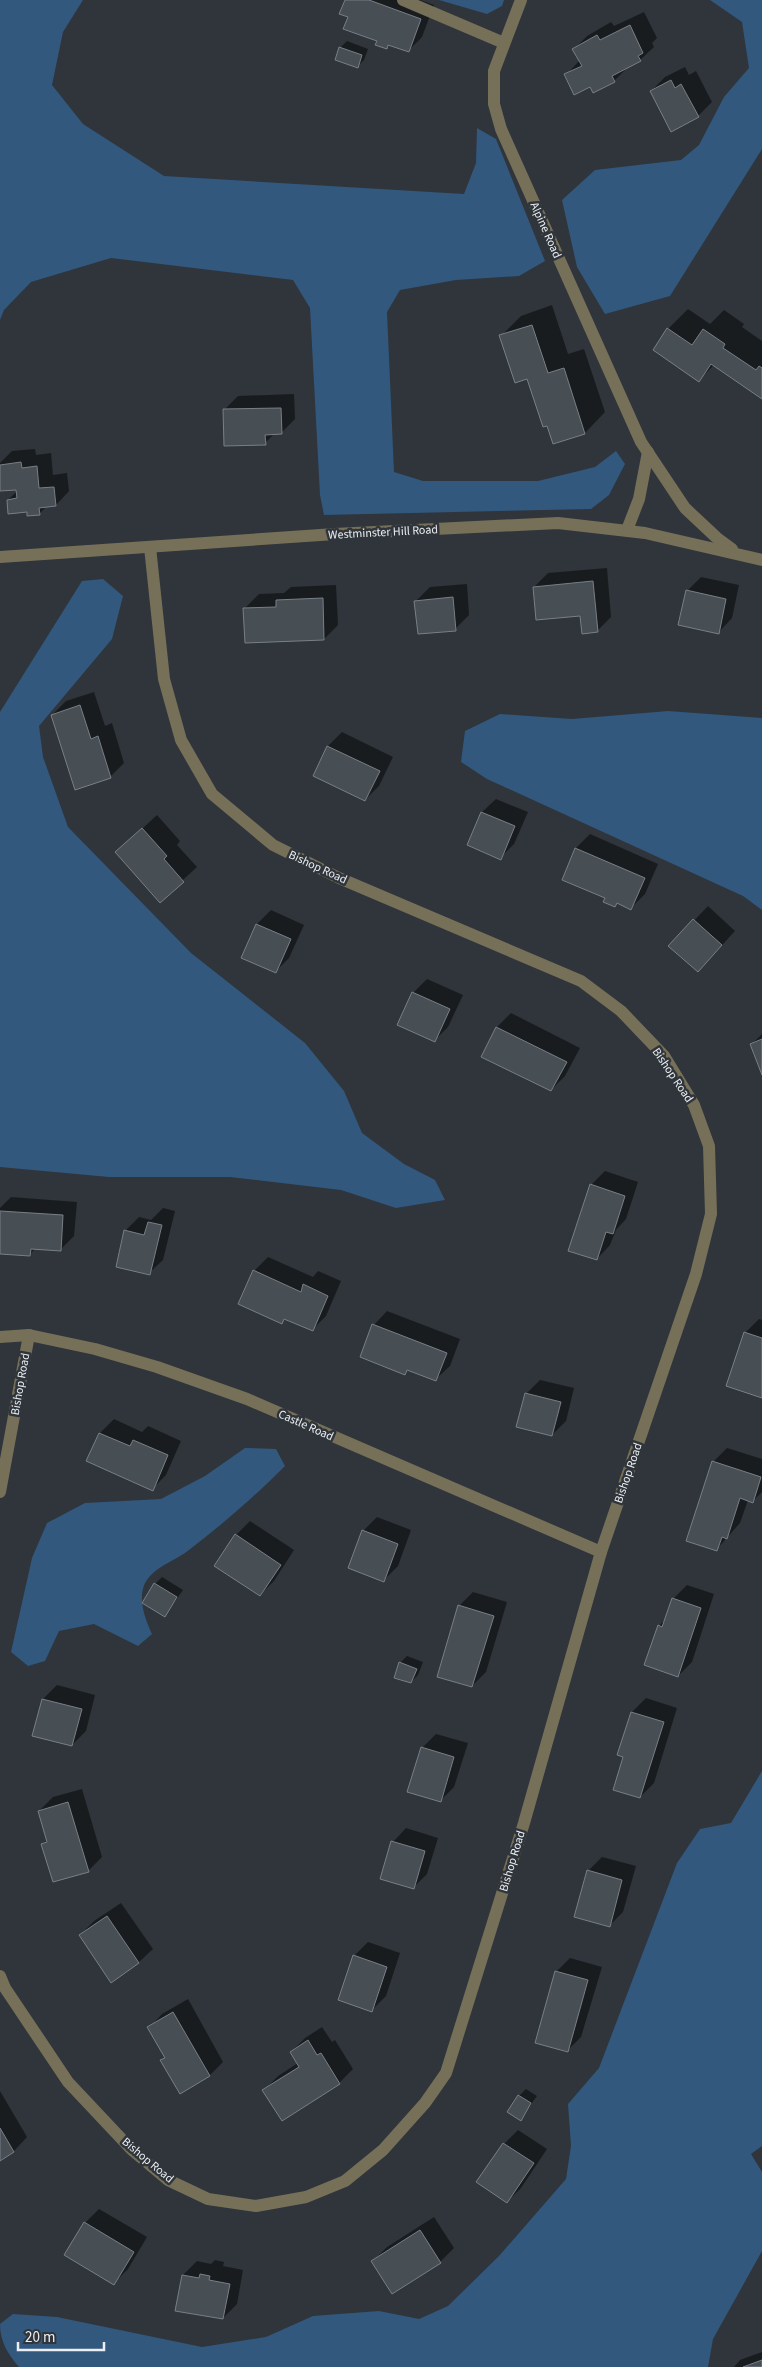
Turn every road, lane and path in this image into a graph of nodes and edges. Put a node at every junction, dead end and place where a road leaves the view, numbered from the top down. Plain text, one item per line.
1 (403, 0) edge
2 (521, 0) edge
3 (504, 43) junction
4 (648, 452) junction
5 (627, 530) junction
6 (150, 547) junction
7 (739, 554) junction
8 (0, 557) edge
9 (762, 560) edge
10 (29, 1335) junction
11 (0, 1337) edge
12 (0, 1492) edge
13 (600, 1552) junction
14 (0, 1976) edge

1 - 3 street
2 - 3 street, Alpine Road
3 - 4 street, Alpine Road
4 - 5 street
4 - 7 street, Alpine Road
5 - 6 street, Westminster Hill Road
5 - 7 street, Westminster Hill Road
6 - 8 street, Westminster Hill Road
6 - 13 street, Bishop Road
7 - 9 street, Westminster Hill Road
10 - 11 street, Castle Road
10 - 12 street, Bishop Road
10 - 13 street, Castle Road
13 - 14 street, Bishop Road

